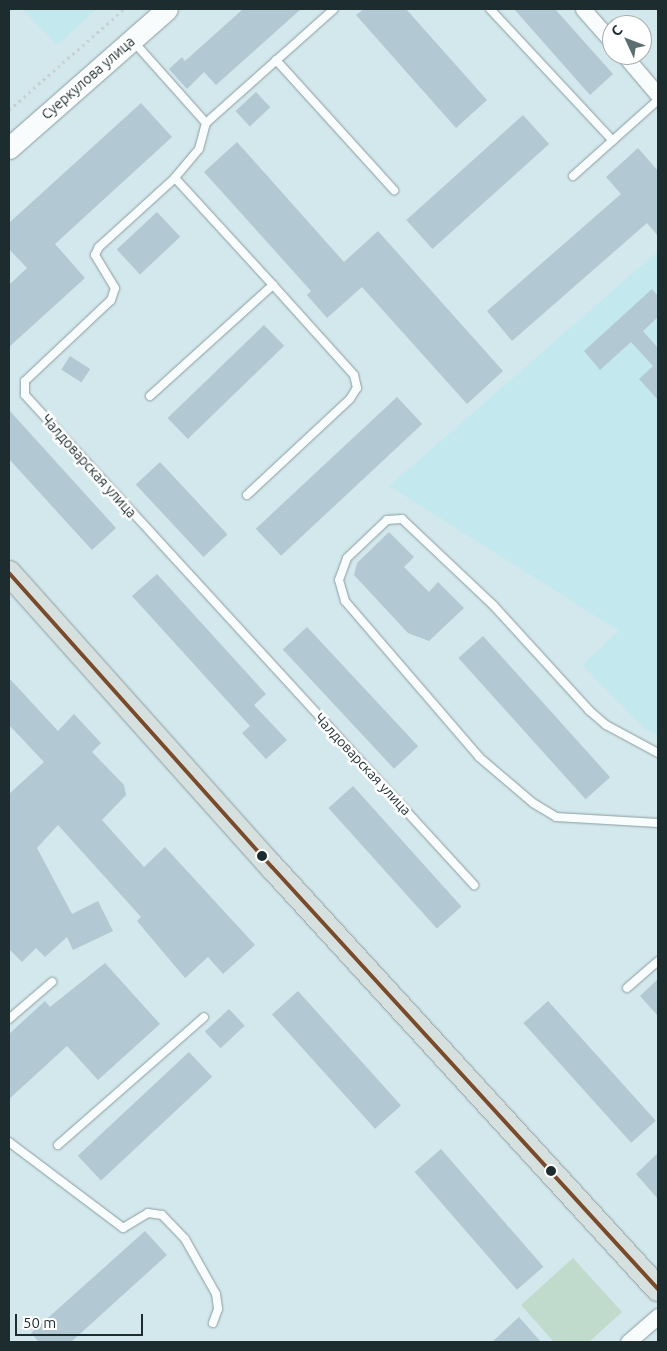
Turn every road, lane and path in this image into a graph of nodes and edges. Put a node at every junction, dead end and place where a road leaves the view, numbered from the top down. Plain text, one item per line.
1 (124, 9) edge
2 (167, 9) edge
3 (334, 9) edge
4 (490, 9) edge
5 (583, 9) edge
6 (602, 31) edge
7 (132, 40) junction
8 (276, 60) junction
9 (632, 65) edge
10 (658, 95) edge
11 (658, 100) edge
12 (9, 110) edge
13 (206, 123) junction
14 (613, 141) junction
15 (9, 148) edge
16 (573, 176) dead end
17 (175, 178) junction
18 (394, 190) dead end
19 (273, 285) junction
20 (150, 396) dead end
21 (247, 495) dead end
22 (9, 573) edge
23 (658, 752) edge
24 (658, 824) edge
25 (474, 885) dead end
26 (658, 961) edge
27 (52, 982) dead end
28 (627, 988) dead end
29 (204, 1017) dead end
30 (9, 1019) edge
31 (9, 1142) edge
32 (58, 1144) dead end
33 (658, 1289) edge
34 (658, 1316) edge
35 (213, 1323) dead end
36 (628, 1342) edge

1 - 12 path
2 - 7 street, Суеркулова улица
3 - 8 lane
4 - 14 lane
5 - 6 street
7 - 13 lane
7 - 15 street, Суеркулова улица
8 - 13 lane
8 - 18 lane
9 - 10 street
11 - 14 lane
13 - 17 lane, Чалдоварская улица
14 - 16 lane
17 - 19 lane
17 - 25 lane, Чалдоварская улица
19 - 20 lane
19 - 21 lane
22 - 33 main road
23 - 24 lane
26 - 28 lane
27 - 30 lane
29 - 32 lane
31 - 35 lane
34 - 36 street

